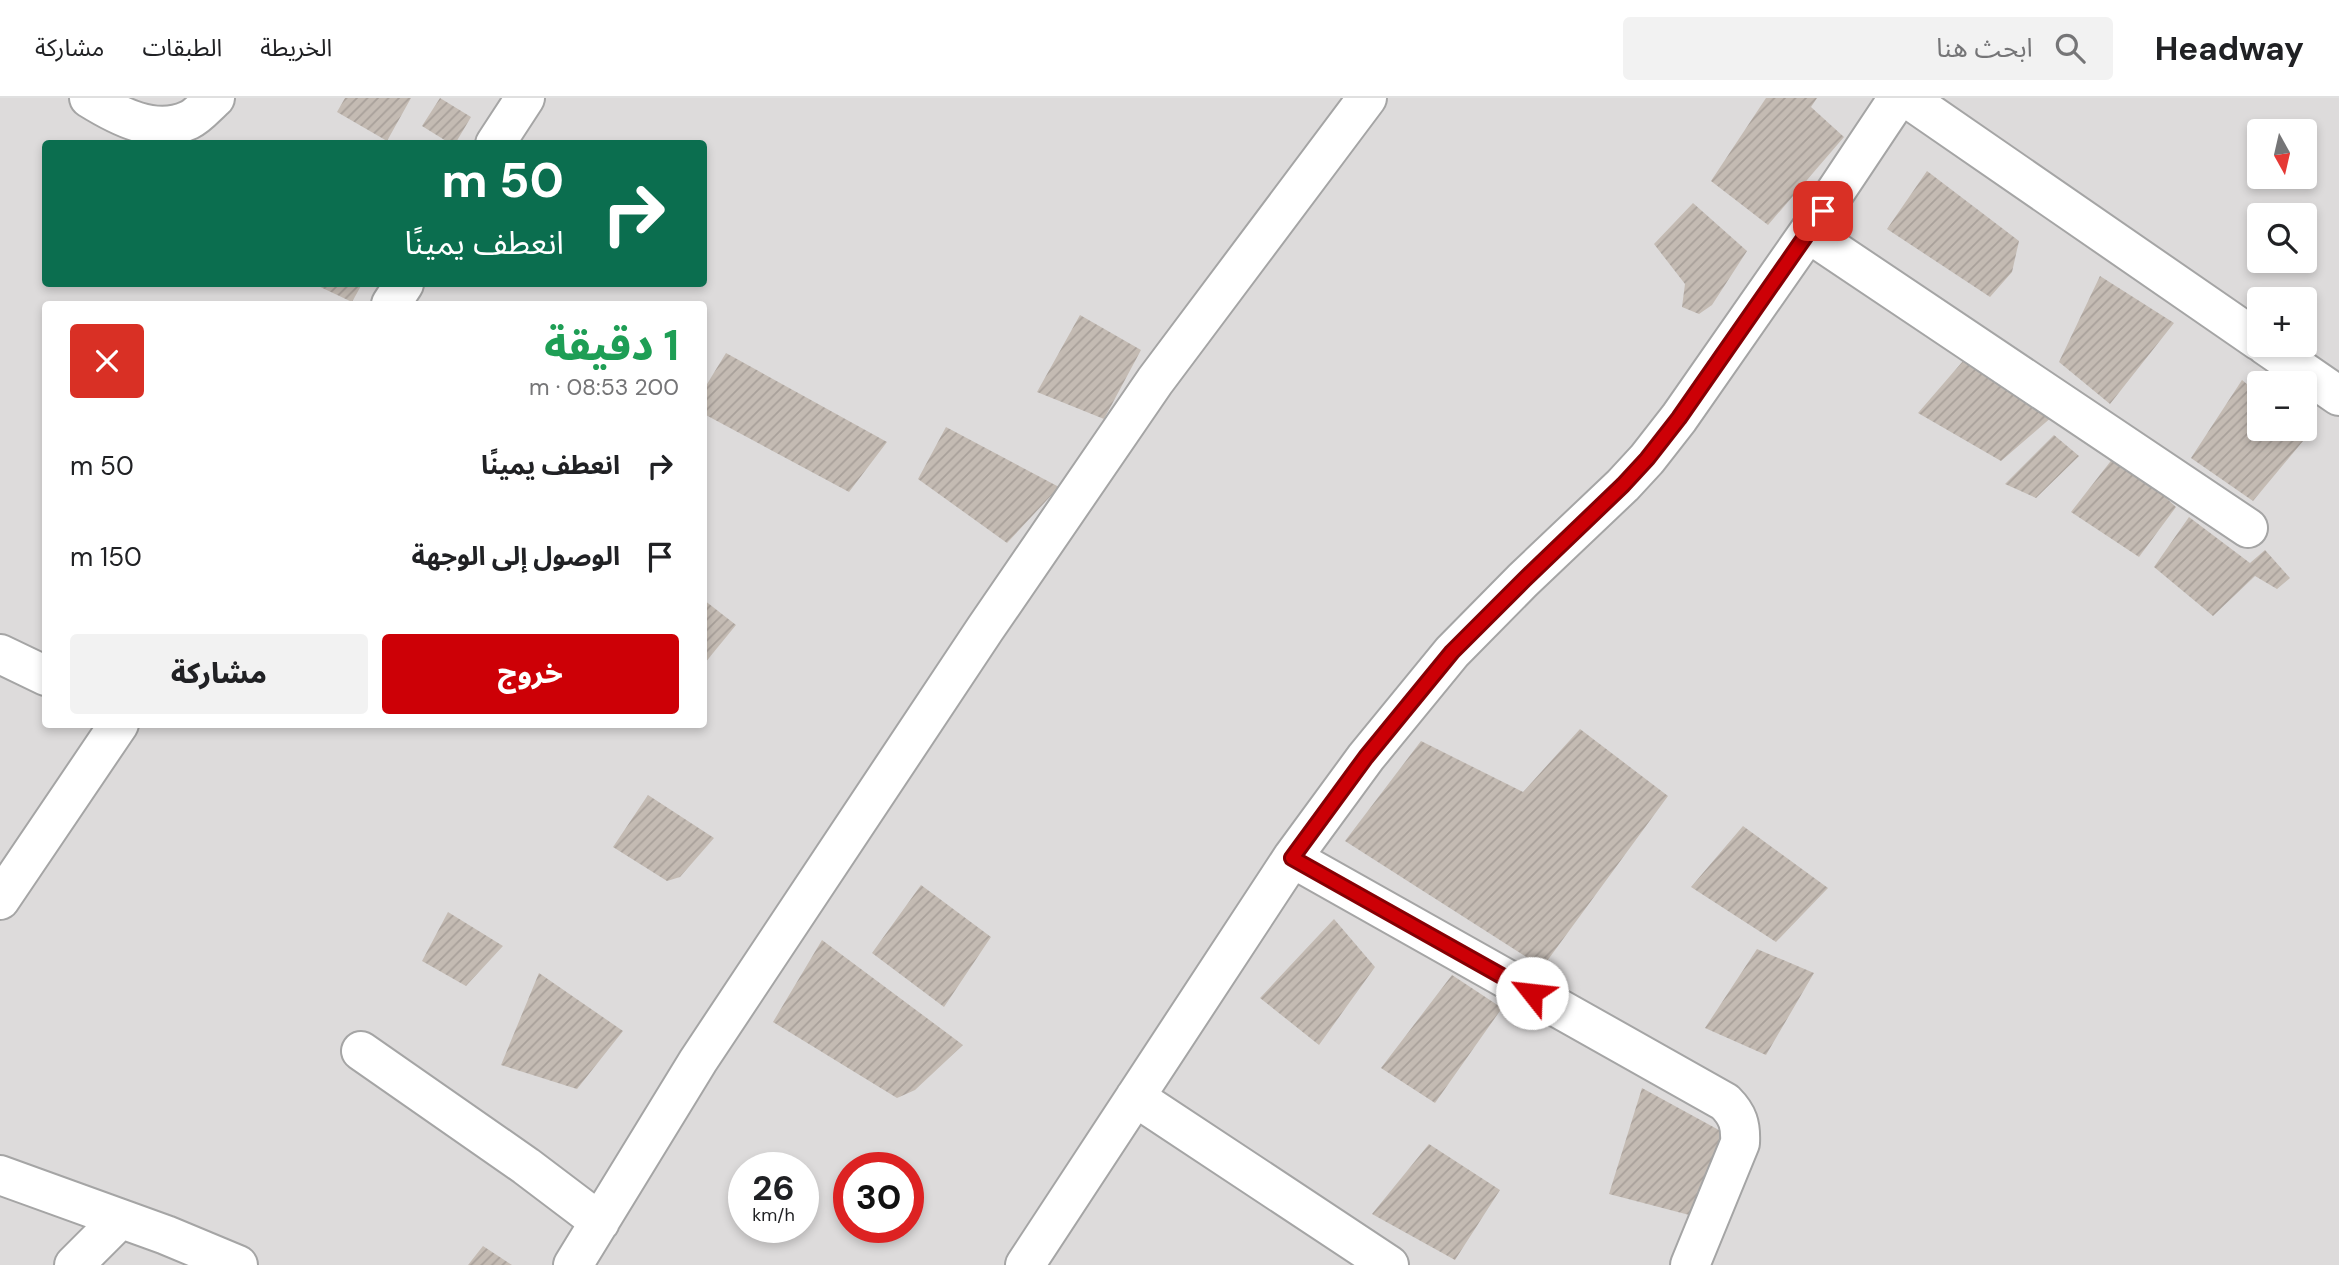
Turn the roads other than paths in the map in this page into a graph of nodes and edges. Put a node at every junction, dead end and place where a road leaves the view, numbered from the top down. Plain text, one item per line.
1 (89, 98) edge
2 (215, 98) edge
3 (525, 98) edge
4 (1367, 98) edge
5 (1899, 98) edge
6 (1907, 98) edge
7 (498, 140) edge
8 (1808, 233) junction
9 (2247, 333) edge
10 (2282, 357) edge
11 (2339, 396) edge
12 (2248, 528) dead end
13 (0, 654) edge
14 (42, 674) edge
15 (116, 728) edge
16 (1292, 858) junction
17 (0, 900) edge
18 (361, 1051) dead end
19 (1135, 1097) junction
20 (0, 1175) edge
21 (120, 1219) junction
22 (600, 1222) junction
23 (577, 1264) edge
24 (74, 1265) edge
25 (238, 1265) edge
26 (1025, 1265) edge
27 (1390, 1265) edge
28 (1690, 1265) edge

1 - 2 street
3 - 7 street
4 - 22 street
5 - 8 street
6 - 9 street
8 - 12 street
8 - 16 street
10 - 11 street
13 - 14 street
15 - 17 street
16 - 19 street
16 - 28 street
18 - 22 street
19 - 26 street
19 - 27 street
20 - 21 street
21 - 24 street
21 - 25 street
22 - 23 street

